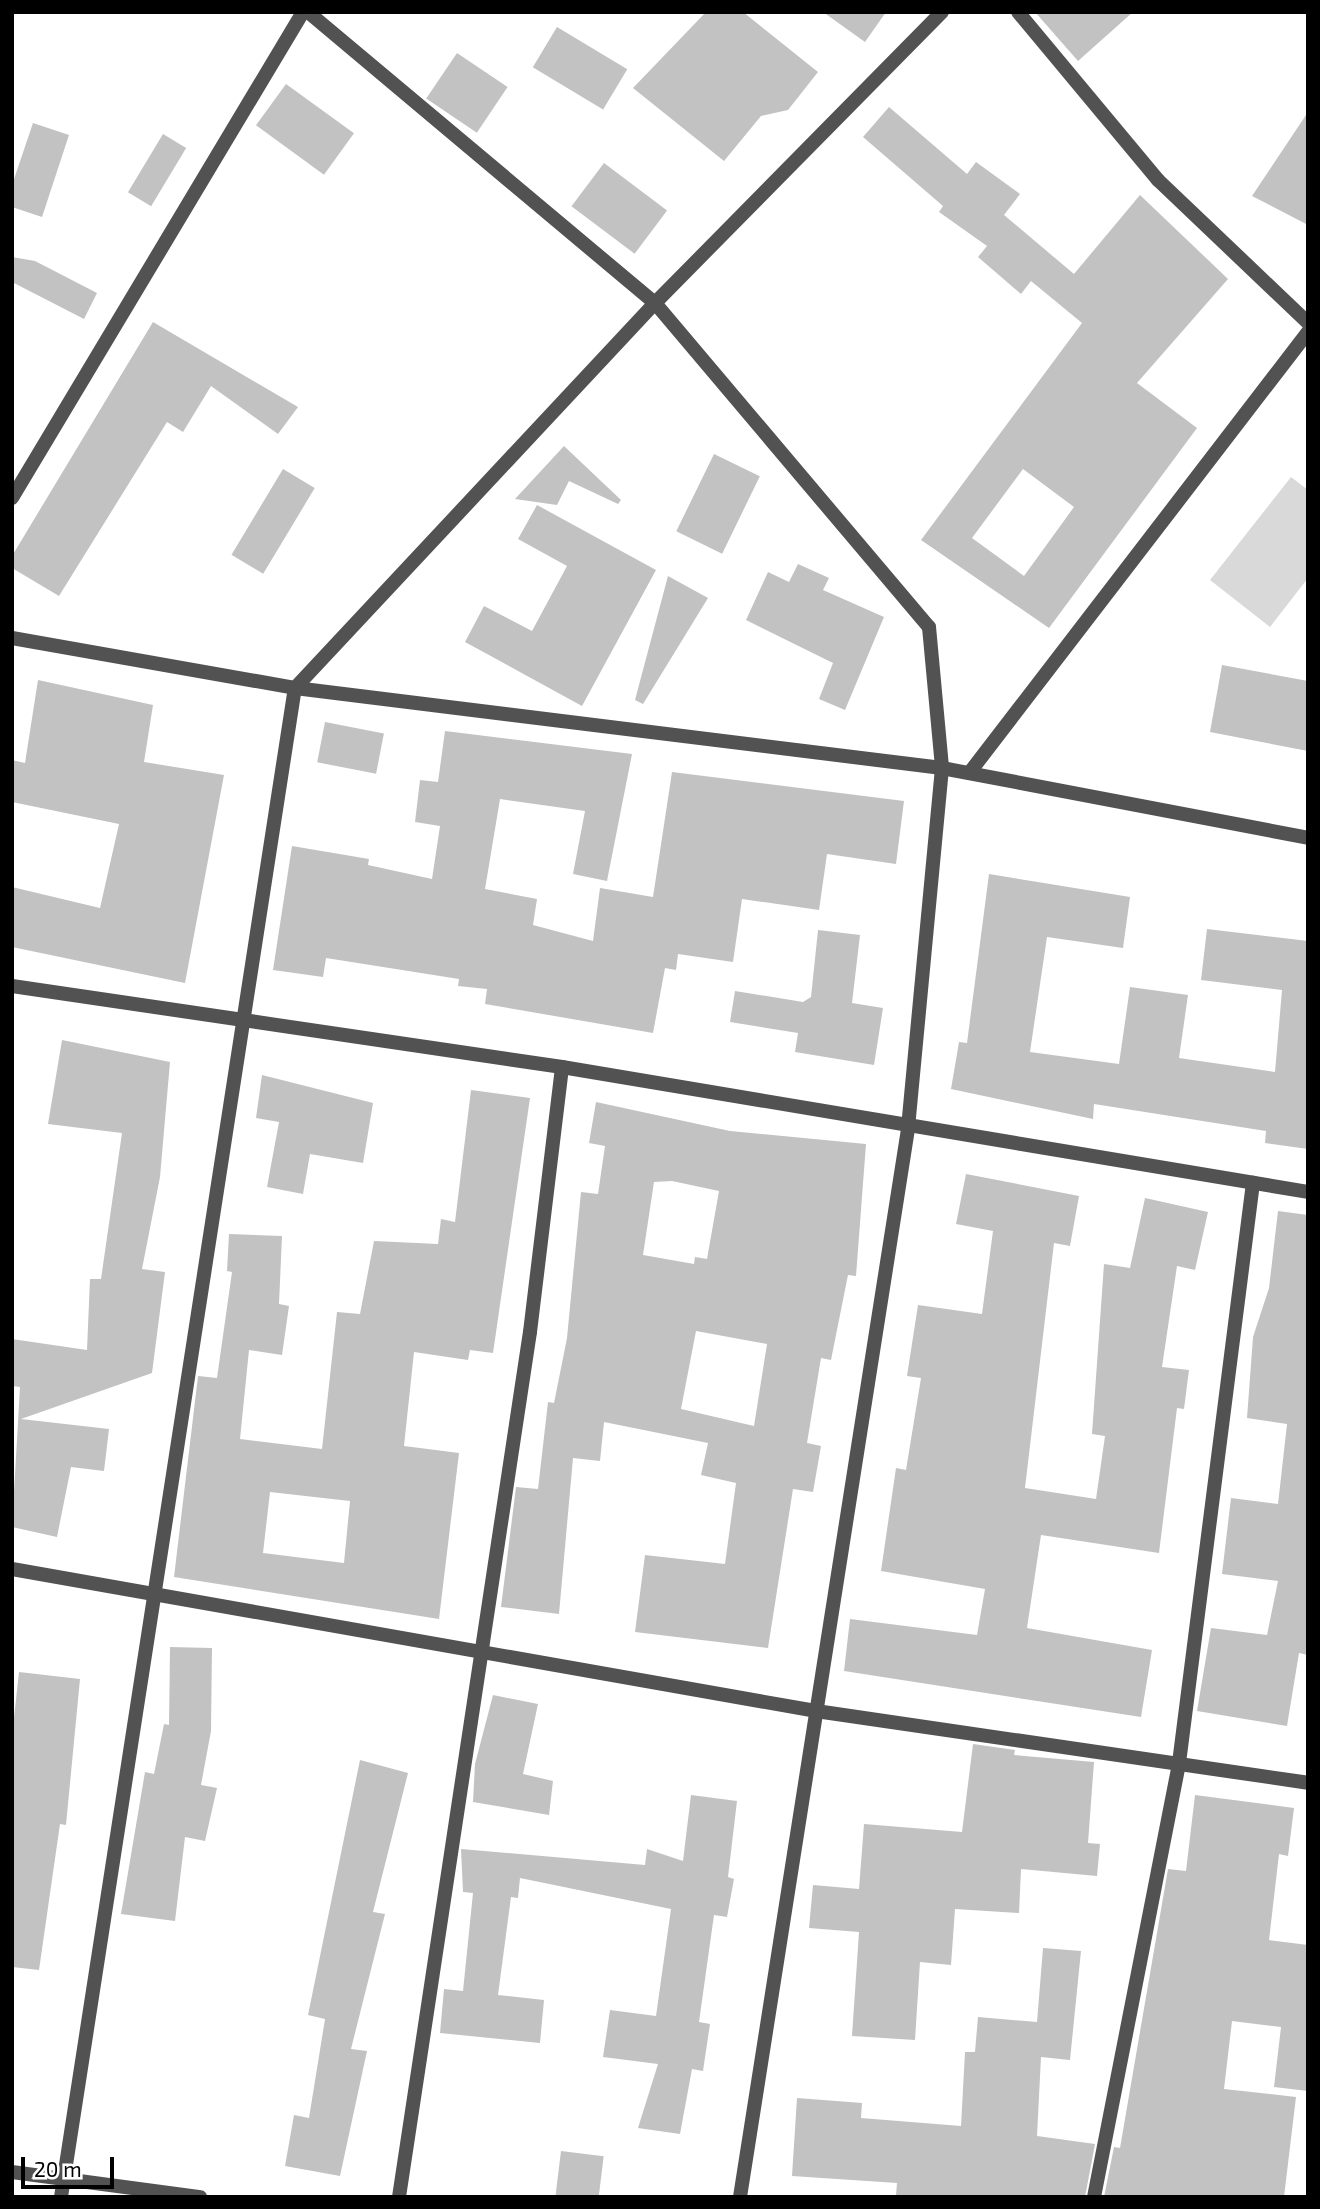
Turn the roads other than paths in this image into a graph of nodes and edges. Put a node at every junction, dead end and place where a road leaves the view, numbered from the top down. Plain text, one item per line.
1 (305, 12) edge
2 (942, 12) edge
3 (1018, 12) edge
4 (655, 303) junction
5 (1308, 323) edge
6 (1308, 332) edge
7 (12, 498) edge
8 (12, 638) edge
9 (295, 688) junction
10 (942, 768) junction
11 (970, 772) junction
12 (1308, 838) edge
13 (12, 986) edge
14 (242, 1020) junction
15 (562, 1066) junction
16 (908, 1129) junction
17 (1252, 1183) junction
18 (1308, 1192) edge
19 (12, 1569) edge
20 (150, 1593) junction
21 (485, 1648) junction
22 (816, 1711) junction
23 (1179, 1763) junction
24 (1308, 1783) edge
25 (12, 2172) edge
26 (64, 2178) junction
27 (61, 2197) edge
28 (200, 2197) edge
29 (399, 2197) edge
30 (740, 2197) edge
31 (1094, 2197) edge

1 - 4 street
1 - 7 street
2 - 4 street
3 - 5 street
4 - 9 street
4 - 10 street
6 - 11 street
8 - 9 street
9 - 10 street
9 - 14 street
10 - 11 street
10 - 16 street
11 - 12 street
13 - 14 street
14 - 15 street
14 - 20 street
15 - 16 street
15 - 21 street
16 - 17 street
16 - 22 street
17 - 18 street
17 - 23 street
19 - 20 street
20 - 21 street
20 - 26 street
21 - 22 street
21 - 29 street
22 - 23 street
22 - 30 street
23 - 24 street
23 - 31 street
25 - 26 street
26 - 27 street
26 - 28 street

